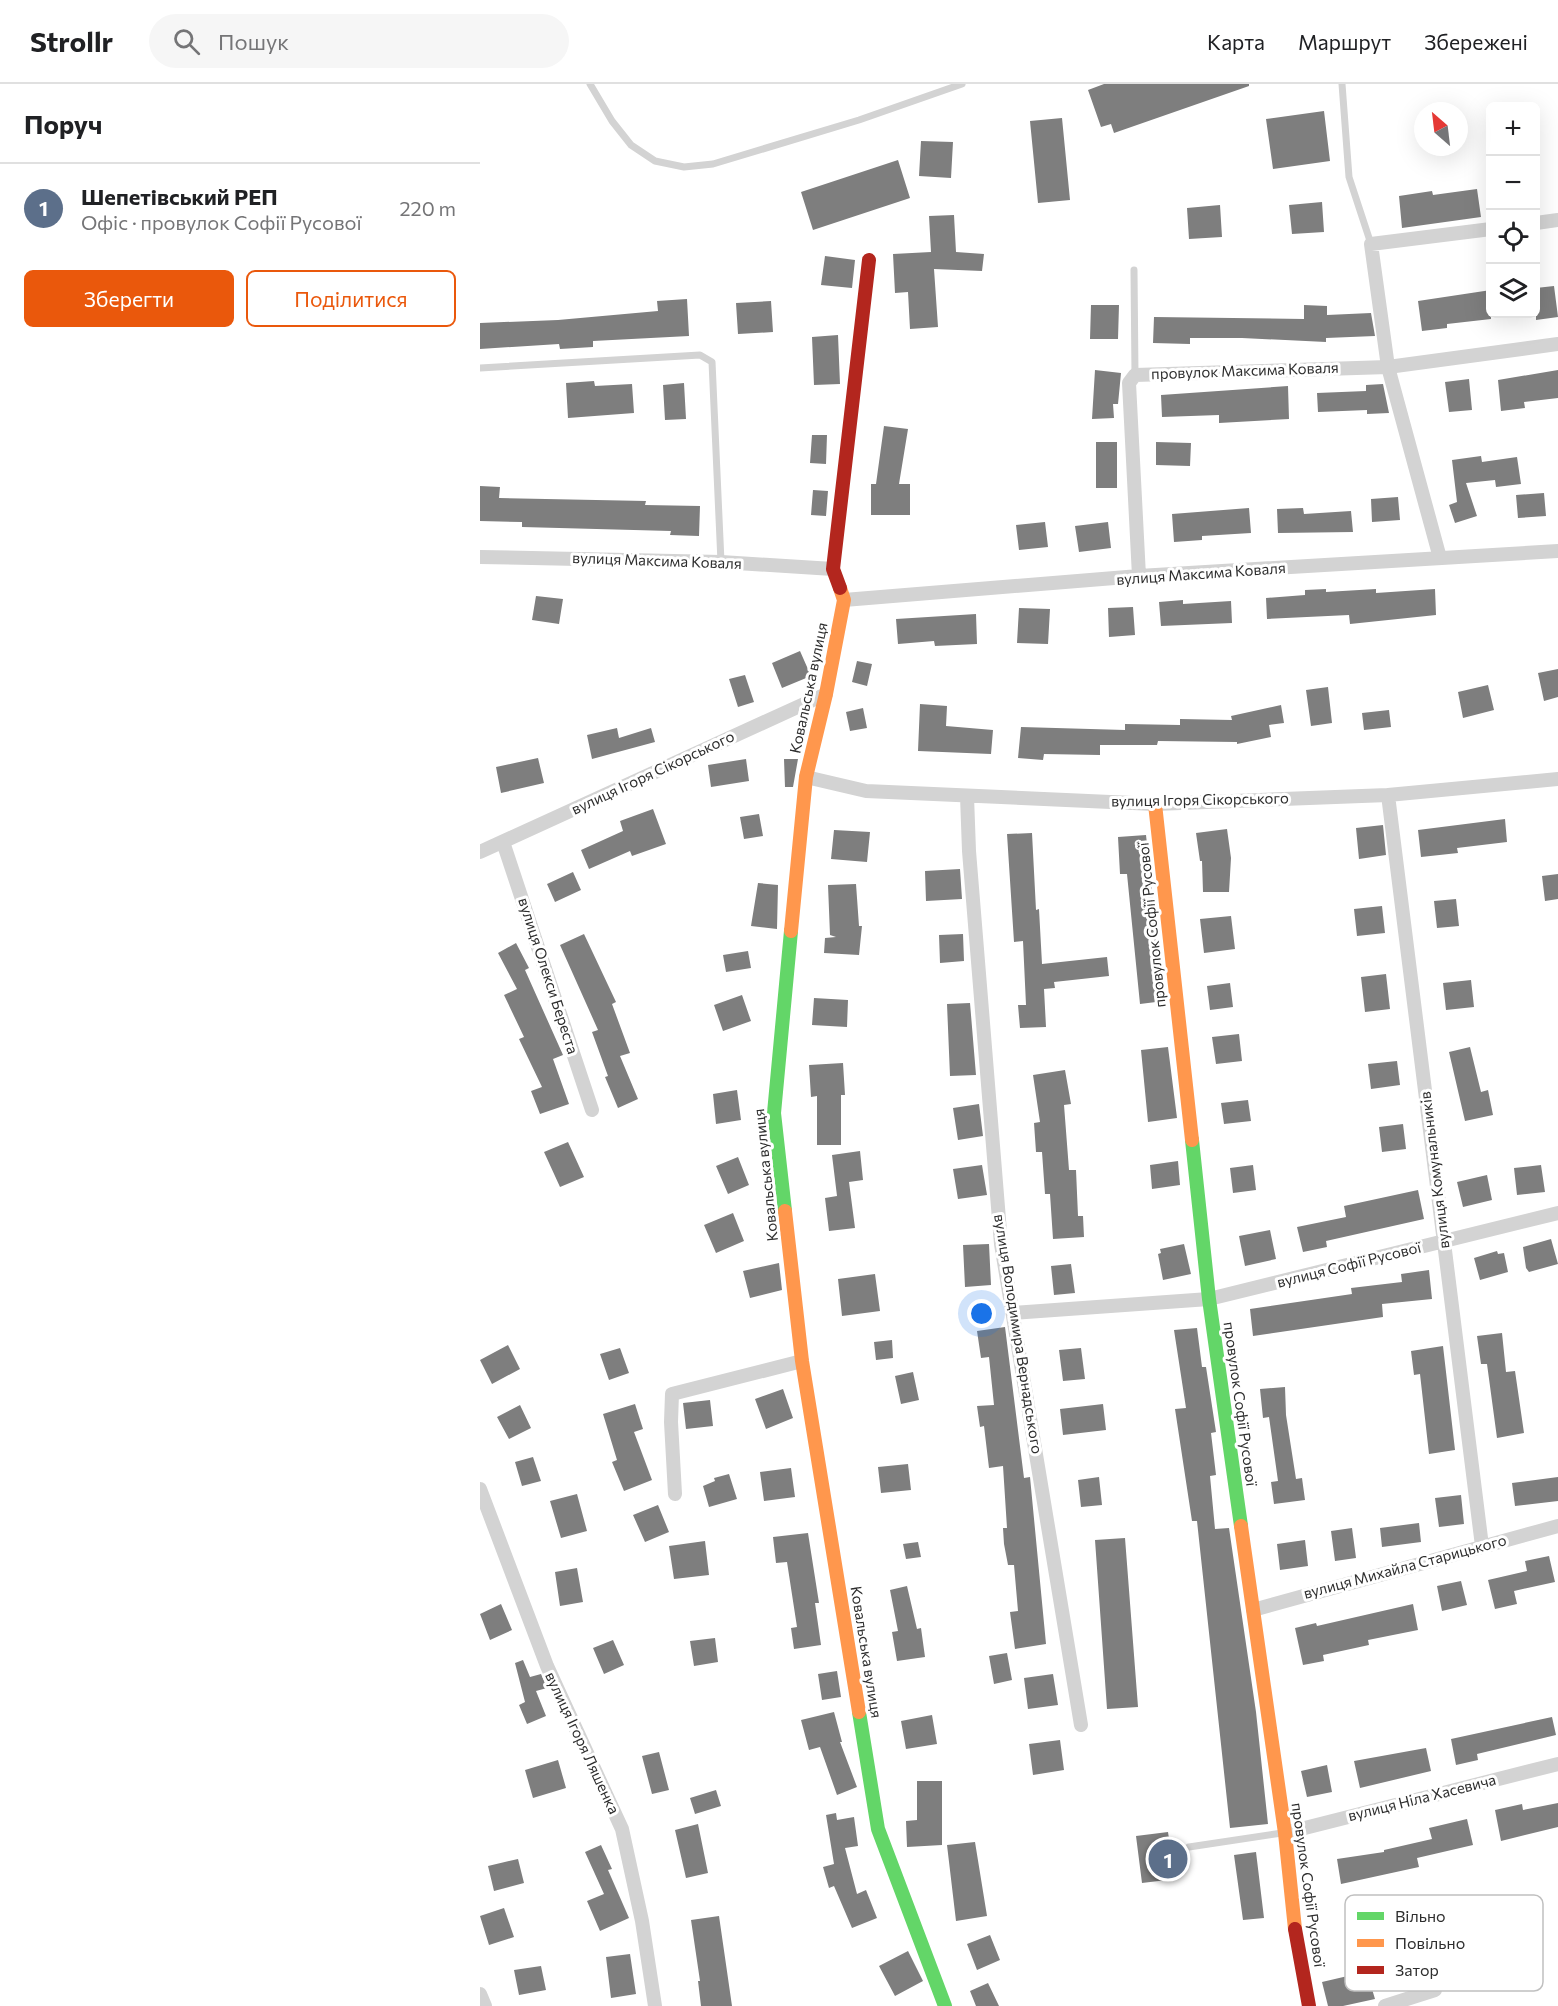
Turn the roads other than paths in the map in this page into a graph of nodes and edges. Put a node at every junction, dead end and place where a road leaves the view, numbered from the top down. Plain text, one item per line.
1 (590, 84) edge
2 (962, 84) edge
3 (1342, 84) edge
4 (1558, 220) edge
5 (1540, 222) edge
6 (1486, 230) edge
7 (1371, 244) junction
8 (869, 260) dead end
9 (1134, 270) dead end
10 (1558, 344) edge
11 (1388, 367) junction
12 (480, 368) edge
13 (1135, 375) junction
14 (1558, 552) edge
15 (480, 557) edge
16 (1440, 558) junction
17 (721, 562) junction
18 (833, 569) junction
19 (1140, 576) junction
20 (844, 600) junction
21 (826, 694) junction
22 (806, 777) junction
23 (1558, 779) edge
24 (1388, 795) junction
25 (967, 796) junction
26 (1155, 804) junction
27 (503, 842) junction
28 (480, 852) edge
29 (592, 1110) dead end
30 (1558, 1213) edge
31 (1443, 1241) junction
32 (1209, 1299) junction
33 (1013, 1313) junction
34 (802, 1361) junction
35 (480, 1489) edge
36 (675, 1494) dead end
37 (1558, 1526) edge
38 (1482, 1546) junction
39 (1252, 1610) junction
40 (1081, 1725) dead end
41 (1558, 1764) edge
42 (1285, 1833) junction
43 (1189, 1846) dead end
44 (1432, 1991) edge
45 (480, 1994) edge
46 (485, 2006) edge
47 (655, 2006) edge
48 (945, 2006) edge
49 (1310, 2006) edge
50 (1385, 2006) edge

1 - 2 lane
3 - 7 lane
4 - 5 street
6 - 7 street
7 - 11 street
8 - 18 street
9 - 13 lane
10 - 11 street, провулок Максима Коваля
11 - 13 street, провулок Максима Коваля
11 - 16 street
12 - 17 lane
13 - 19 street, провулок Максима Коваля
14 - 16 street, вулиця Максима Коваля
15 - 17 street, вулиця Максима Коваля
16 - 19 street, вулиця Максима Коваля
17 - 18 street, вулиця Максима Коваля
18 - 20 street
19 - 20 street, вулиця Максима Коваля
20 - 21 street, Ковальська вулиця
21 - 22 street, Ковальська вулиця
21 - 27 street, вулиця Ігоря Сікорського
22 - 25 street, вулиця Ігоря Сікорського
22 - 34 street, Ковальська вулиця
23 - 24 street, вулиця Ігоря Сікорського
24 - 26 street, вулиця Ігоря Сікорського
24 - 31 street, вулиця Комунальників
25 - 26 street, вулиця Ігоря Сікорського
25 - 33 street, вулиця Володимира Вернадського
26 - 32 street, провулок Софії Русової
27 - 28 street, вулиця Ігоря Сікорського
27 - 29 street, вулиця Олекси Береста
30 - 31 street, вулиця Софії Русової
31 - 32 street, вулиця Софії Русової
31 - 38 street, вулиця Комунальників
32 - 33 street, вулиця Софії Русової
32 - 39 street, провулок Софії Русової
33 - 40 street, вулиця Володимира Вернадського
34 - 36 street
34 - 48 street, Ковальська вулиця
35 - 47 street, вулиця Ігоря Ляшенка
37 - 38 street, вулиця Михайла Старицького
38 - 39 street, вулиця Михайла Старицького
39 - 42 street, провулок Софії Русової
41 - 42 street, вулиця Ніла Хасевича
42 - 43 lane
42 - 49 street, провулок Софії Русової
44 - 50 street
45 - 46 street

